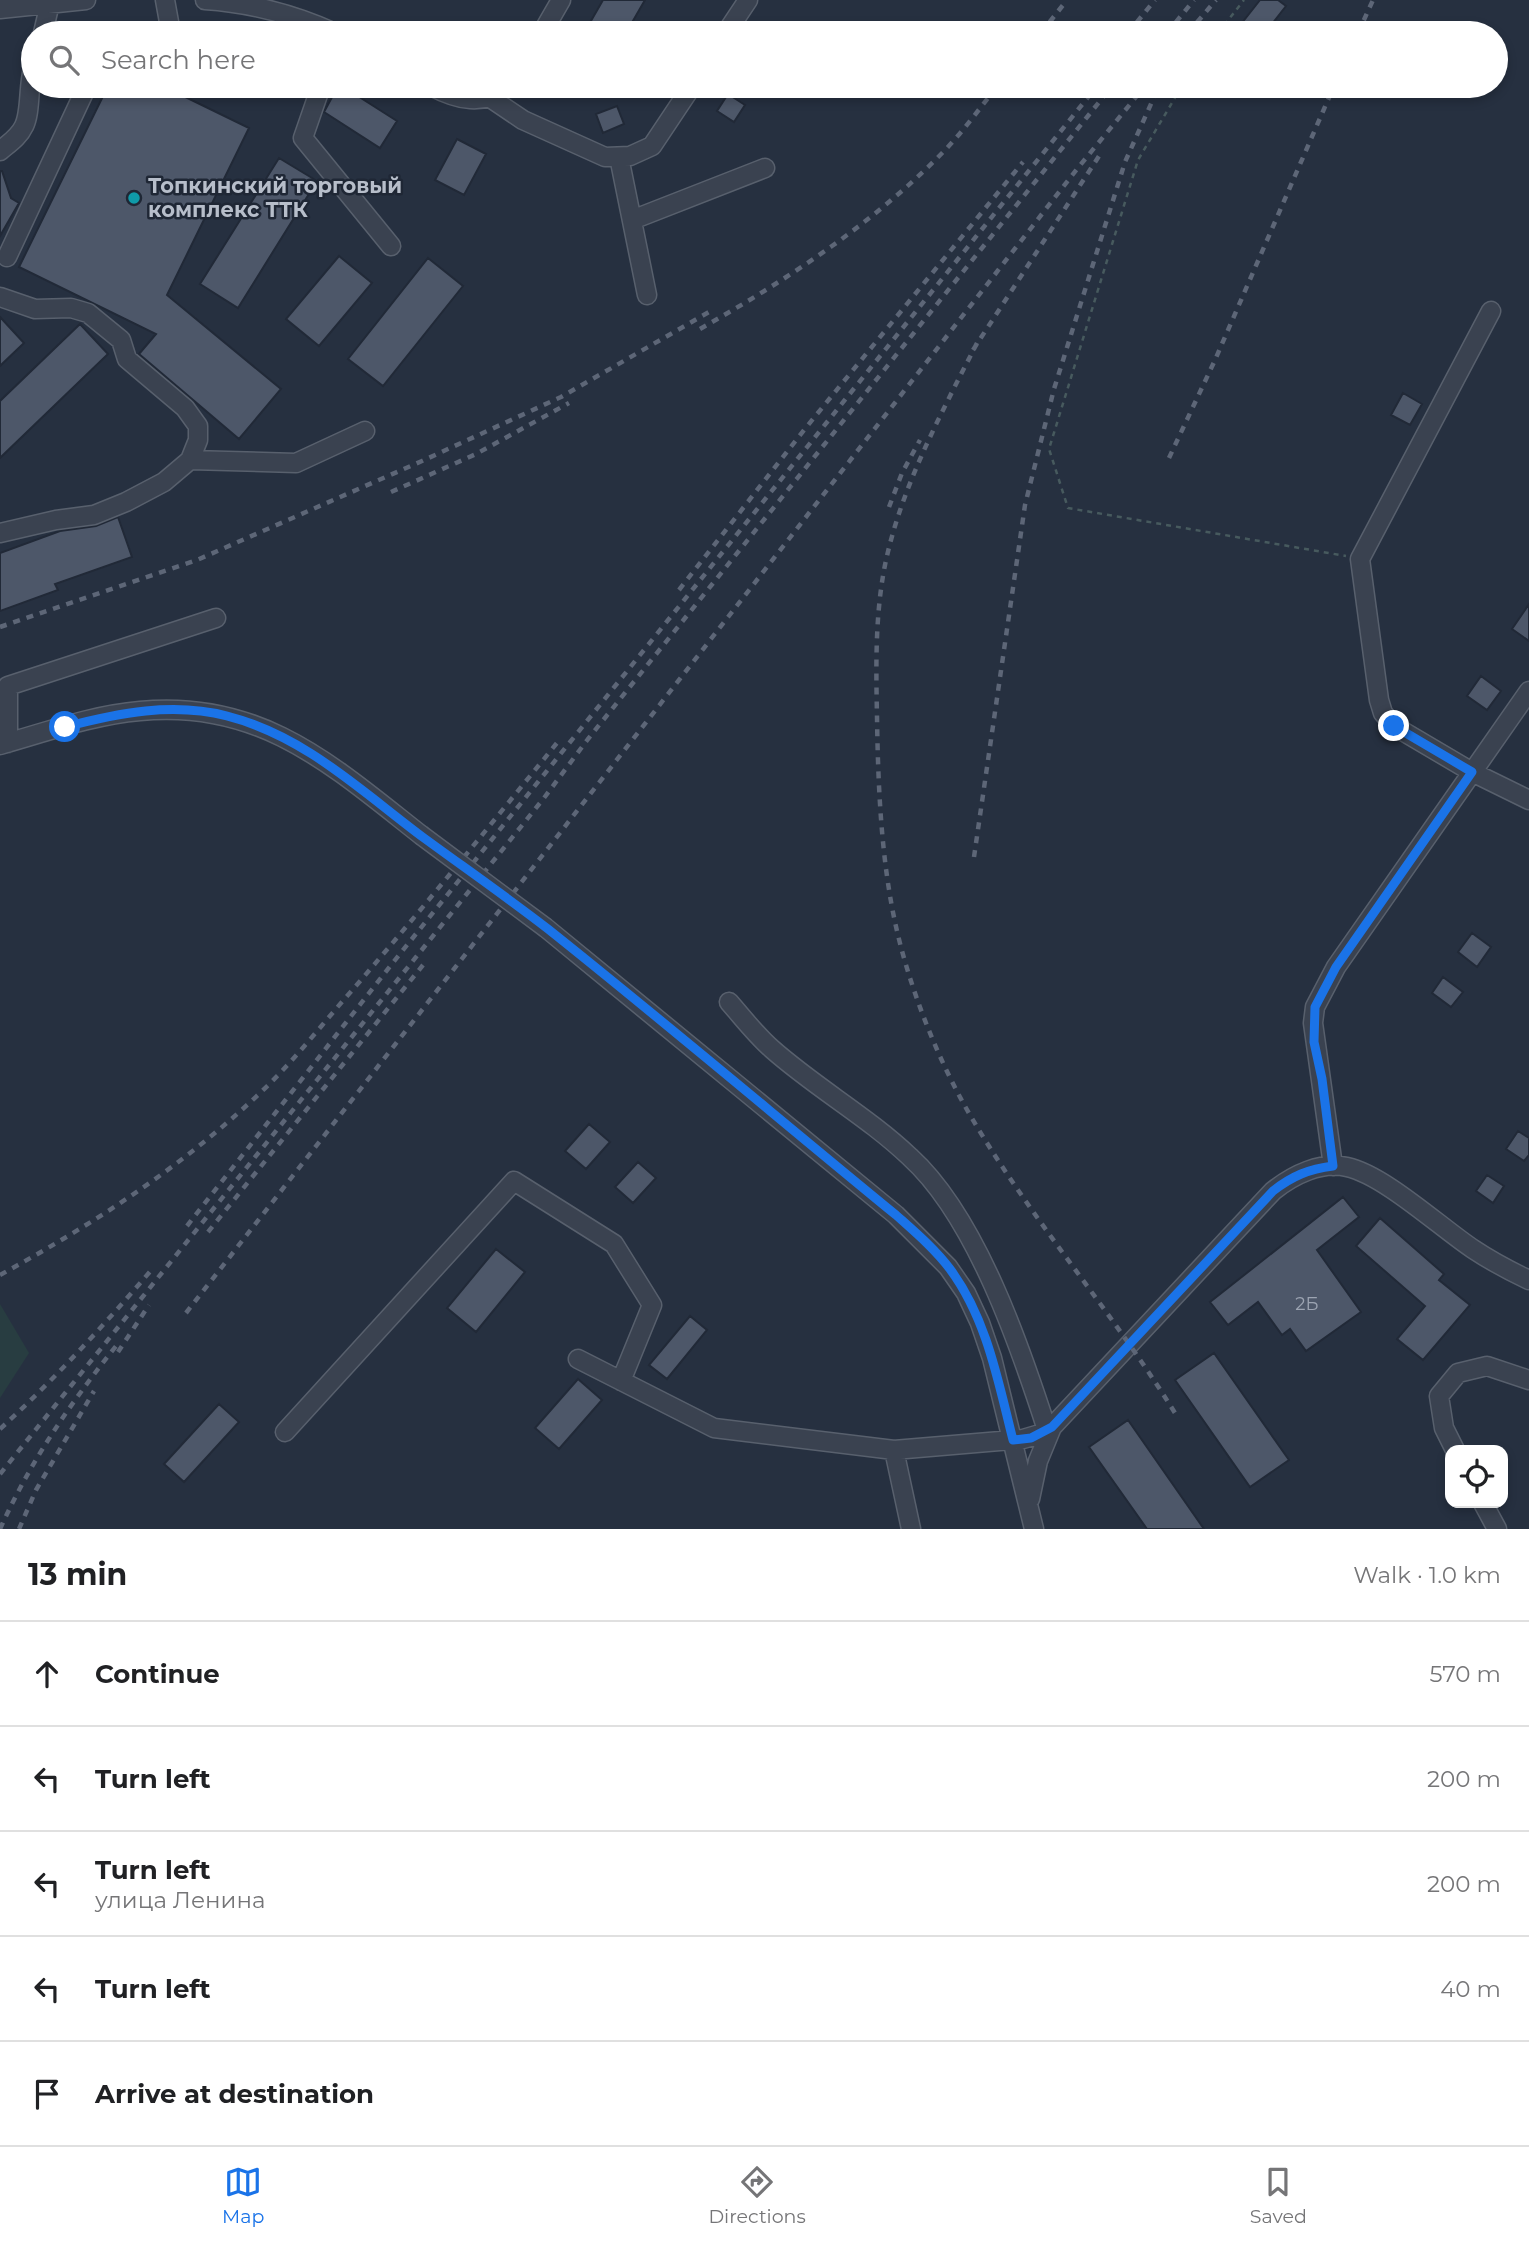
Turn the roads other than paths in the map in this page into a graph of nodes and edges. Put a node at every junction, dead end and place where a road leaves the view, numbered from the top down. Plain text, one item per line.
1 (86, 0) edge
2 (165, 0) edge
3 (205, 0) edge
4 (561, 0) edge
5 (748, 0) edge
6 (50, 3) junction
7 (0, 9) edge
8 (46, 21) edge
9 (169, 21) edge
10 (306, 21) edge
11 (549, 21) edge
12 (734, 21) edge
13 (28, 98) edge
14 (80, 98) edge
15 (317, 98) edge
16 (456, 98) edge
17 (481, 98) edge
18 (490, 98) edge
19 (684, 98) edge
20 (0, 151) edge
21 (619, 157) junction
22 (765, 169) dead end
23 (632, 220) junction
24 (391, 246) dead end
25 (7, 257) dead end
26 (647, 295) dead end
27 (0, 297) edge
28 (1491, 312) dead end
29 (365, 432) dead end
30 (190, 460) junction
31 (0, 533) edge
32 (216, 618) dead end
33 (1529, 691) edge
34 (4, 744) edge
35 (1472, 772) junction
36 (1529, 800) edge
37 (729, 1002) dead end
38 (1333, 1166) junction
39 (1529, 1280) edge
40 (578, 1359) dead end
41 (1529, 1380) edge
42 (621, 1381) junction
43 (1049, 1429) junction
44 (285, 1433) dead end
45 (1013, 1440) junction
46 (1452, 1445) edge
47 (894, 1450) junction
48 (1028, 1506) junction
49 (1486, 1508) edge
50 (911, 1529) edge
51 (1034, 1529) edge
52 (1497, 1529) edge

1 - 6 street
2 - 9 street
3 - 10 street
4 - 11 street
5 - 12 street
6 - 7 street
6 - 8 street
13 - 20 street
14 - 25 street
15 - 24 street
16 - 17 street
18 - 21 street
19 - 21 street
21 - 23 street
22 - 23 street
23 - 26 street
27 - 30 street
28 - 35 street
29 - 30 street
30 - 31 street
32 - 34 street
33 - 35 street
34 - 45 street, bridge
35 - 36 street
35 - 38 street
37 - 43 street
38 - 39 street
38 - 43 street
40 - 42 street
41 - 46 street
42 - 44 street
42 - 47 street
43 - 45 street
43 - 48 street
45 - 47 street
45 - 48 street
47 - 50 street
48 - 51 street
49 - 52 street

